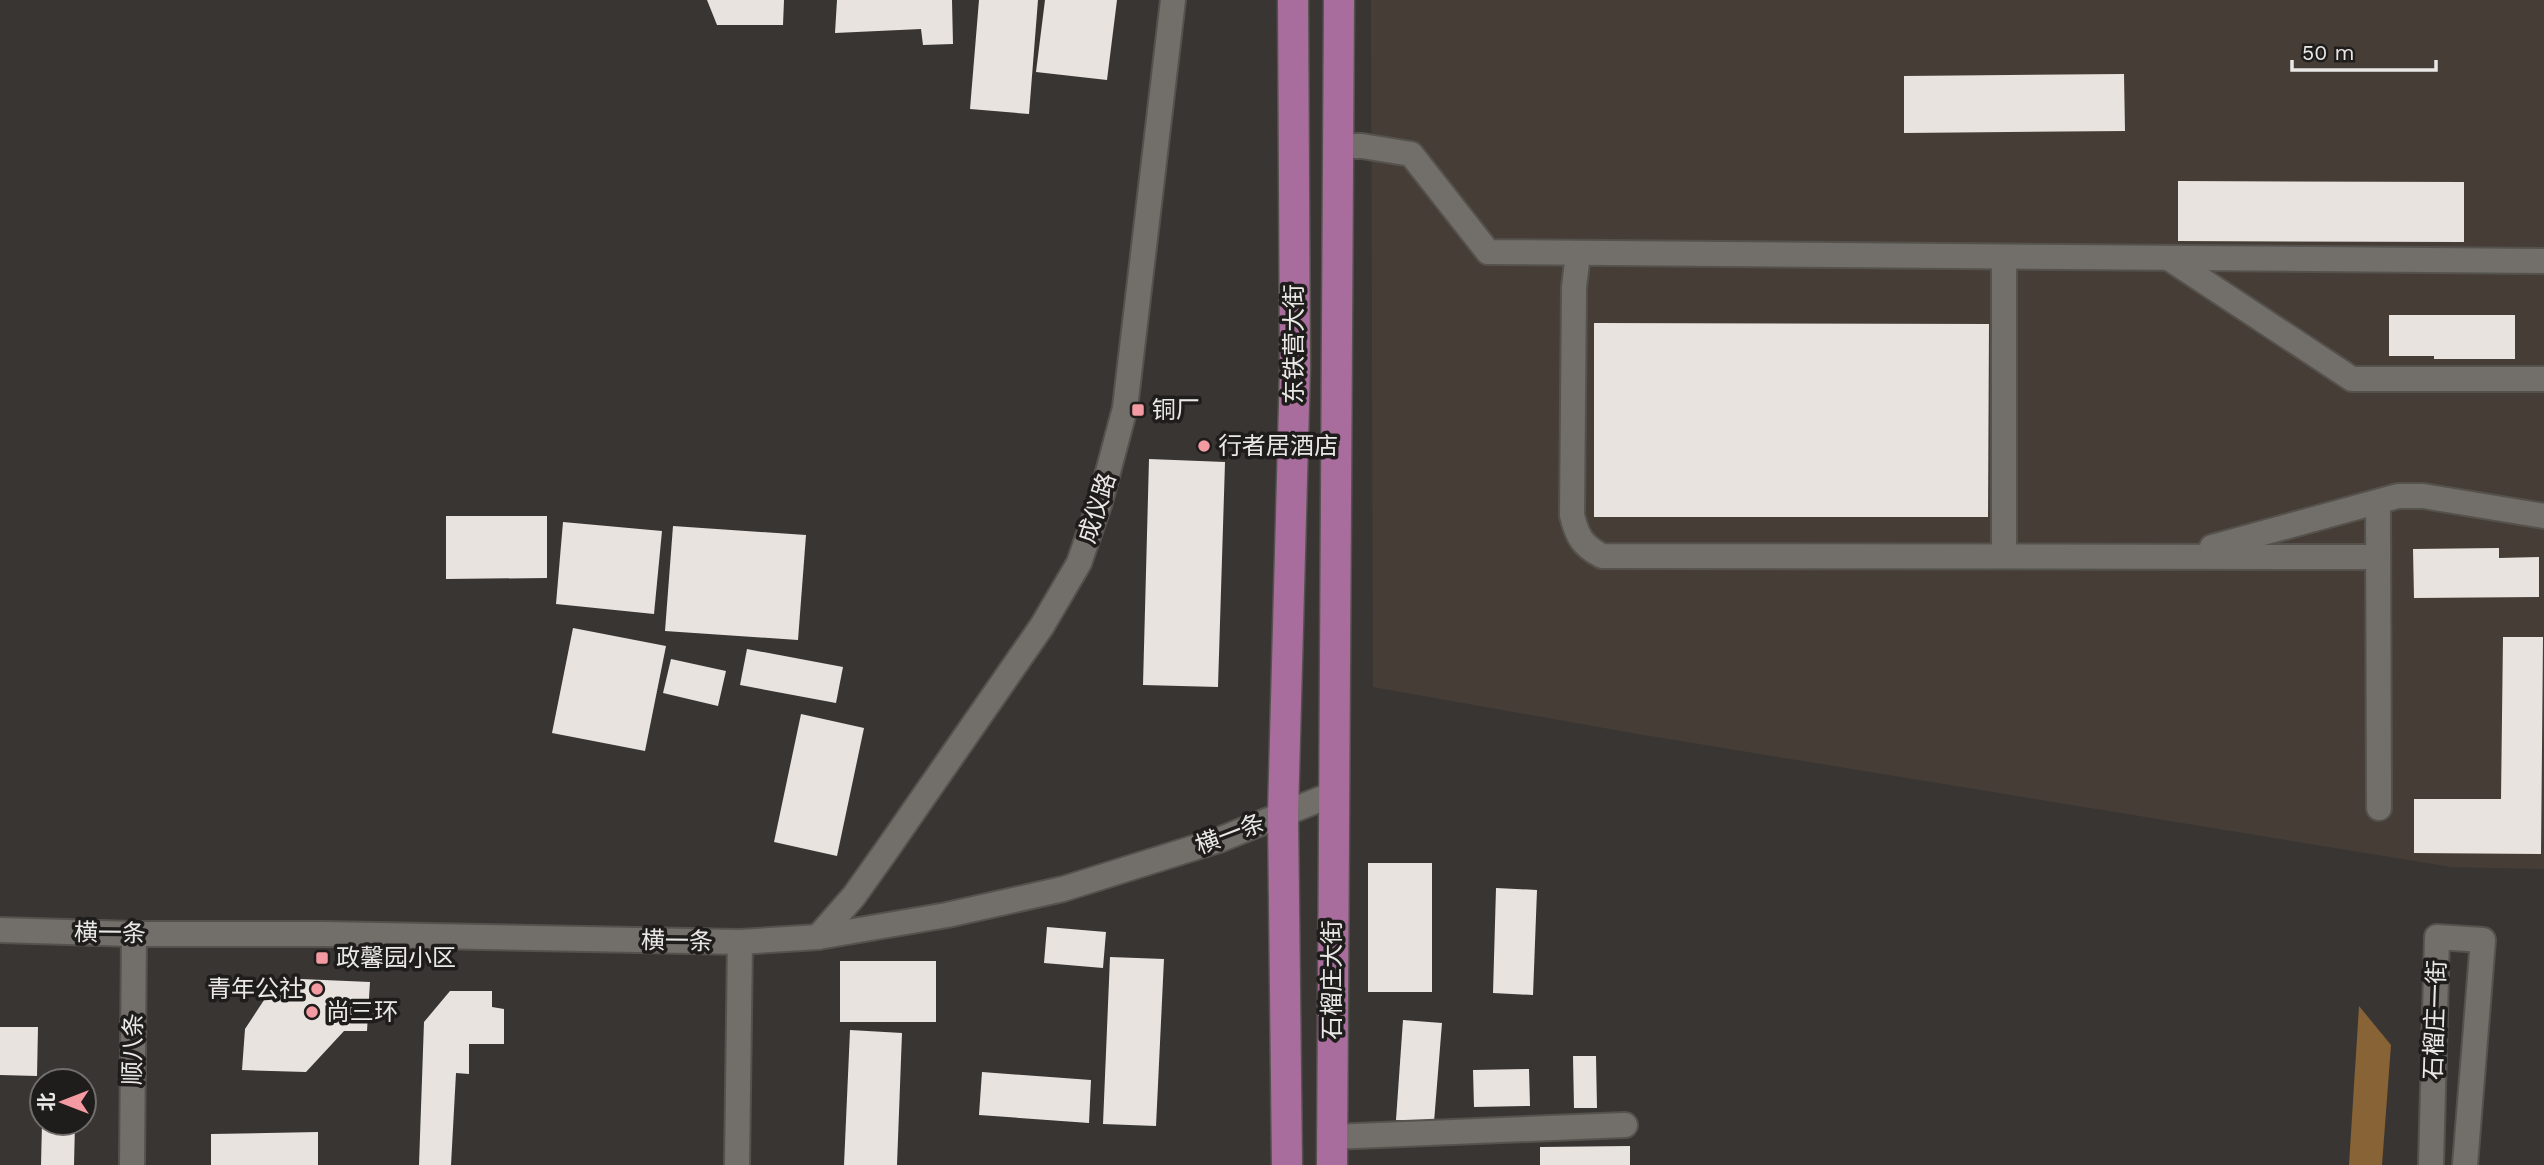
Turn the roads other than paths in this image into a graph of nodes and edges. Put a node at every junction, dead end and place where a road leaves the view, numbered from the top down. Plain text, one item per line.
1 (1173, 0) edge
2 (1293, 0) edge
3 (1339, 0) edge
4 (1337, 146) junction
5 (1578, 254) junction
6 (2004, 257) junction
7 (2171, 259) junction
8 (2544, 261) edge
9 (2544, 379) edge
10 (2378, 502) junction
11 (2544, 516) edge
12 (2004, 556) junction
13 (2181, 556) junction
14 (2378, 557) junction
15 (1333, 794) junction
16 (2379, 808) dead end
17 (1283, 813) junction
18 (0, 930) edge
19 (134, 934) junction
20 (818, 937) junction
21 (740, 942) junction
22 (1625, 1125) dead end
23 (1332, 1151) edge
24 (132, 1165) edge
25 (737, 1165) edge
26 (1287, 1165) edge
27 (2431, 1165) edge
28 (2465, 1165) edge

1 - 20 street, 成仪路
2 - 17 main road, 东铁营大街
3 - 4 main road, 东铁营大街
4 - 5 street
4 - 15 main road, 东铁营大街
5 - 6 street
5 - 12 street
6 - 7 street
6 - 12 street
7 - 8 street
7 - 9 street
10 - 11 street
10 - 13 street
10 - 14 street
12 - 13 street
13 - 14 street
14 - 16 street
15 - 17 street, 横一条
15 - 23 main road, 石榴庄大街
17 - 20 street, 横一条
17 - 26 main road, 石榴庄大街
18 - 19 street, 横一条
19 - 21 street, 横一条
19 - 24 street, 顺八条
20 - 21 street, 横一条
21 - 25 street
22 - 23 street
27 - 28 street, 石榴庄一街

